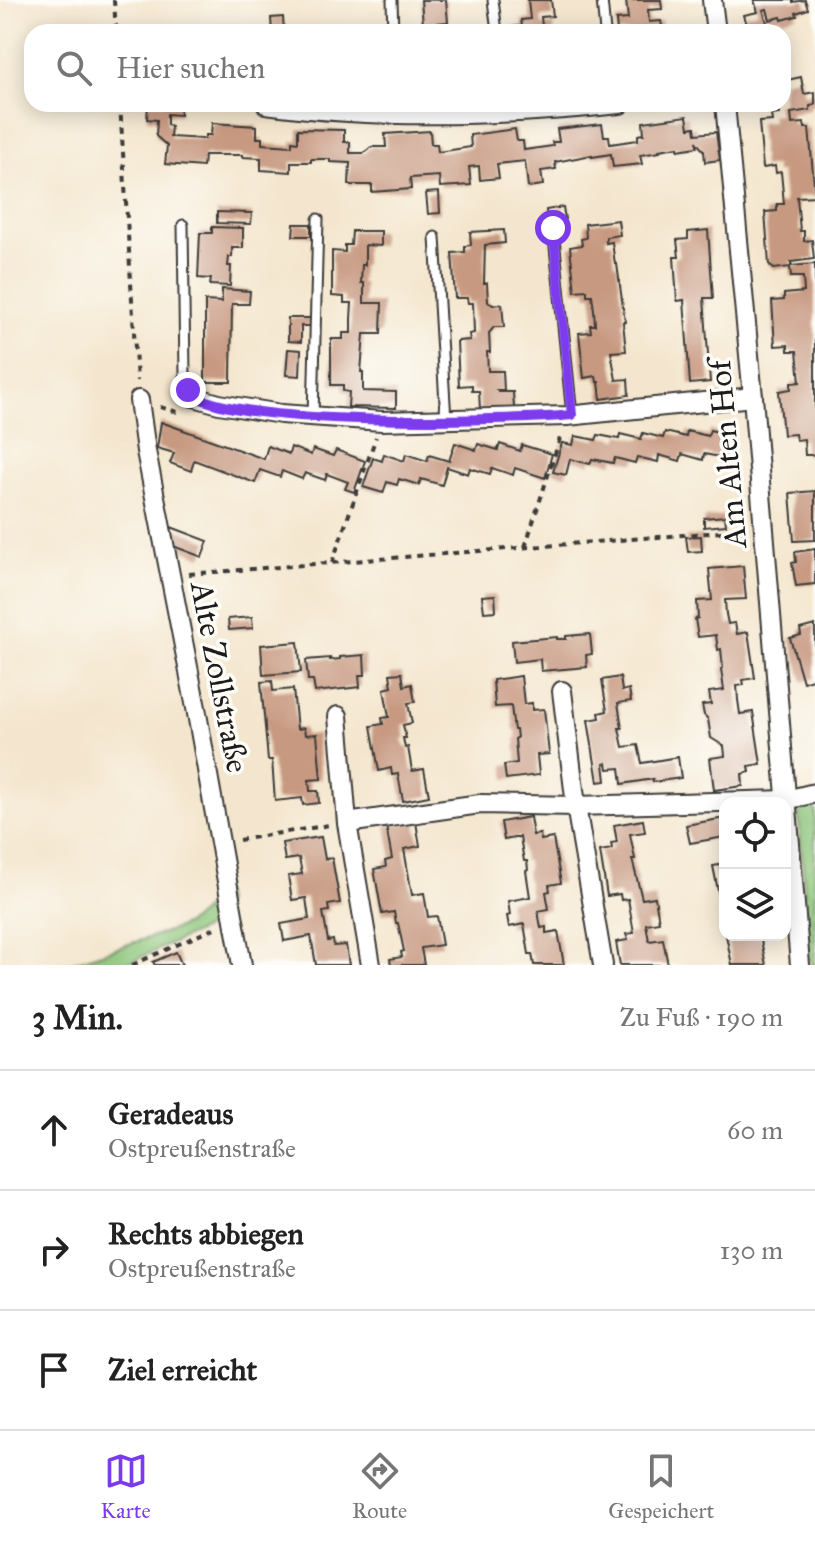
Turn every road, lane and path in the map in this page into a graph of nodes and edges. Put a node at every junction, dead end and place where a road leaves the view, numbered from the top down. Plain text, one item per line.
1 (114, 0) edge
2 (392, 0) edge
3 (493, 0) edge
4 (602, 0) edge
5 (712, 0) edge
6 (116, 24) edge
7 (393, 24) edge
8 (496, 24) edge
9 (604, 24) edge
10 (715, 24) edge
11 (120, 112) edge
12 (726, 112) edge
13 (318, 219) dead end
14 (183, 225) dead end
15 (553, 228) dead end
16 (435, 237) dead end
17 (194, 397) junction
18 (753, 397) junction
19 (139, 400) junction
20 (570, 416) junction
21 (313, 417) junction
22 (446, 420) junction
23 (382, 421) junction
24 (763, 529) junction
25 (525, 547) junction
26 (332, 563) junction
27 (171, 575) junction
28 (562, 691) dead end
29 (338, 716) dead end
30 (815, 793) edge
31 (786, 797) edge
32 (791, 799) edge
33 (719, 802) edge
34 (576, 806) junction
35 (347, 823) junction
36 (221, 843) junction
37 (791, 859) edge
38 (234, 920) junction
39 (132, 965) edge
40 (242, 965) edge
41 (371, 965) edge
42 (603, 965) edge
43 (800, 965) edge

1 - 6 path
2 - 7 lane
3 - 8 lane
4 - 9 lane
5 - 10 street
11 - 19 path
12 - 18 street, Am Alten Hof
13 - 21 lane
14 - 17 lane
15 - 20 lane
16 - 22 lane
17 - 19 path
17 - 21 street
18 - 20 street
18 - 24 street, Am Alten Hof
19 - 27 street, Alte Zollstraße
20 - 22 street
20 - 25 path
21 - 23 street
22 - 23 street
23 - 26 path
24 - 25 path
24 - 31 street, Am Alten Hof
25 - 26 path
26 - 27 path
27 - 36 street, Alte Zollstraße
28 - 34 street
29 - 35 street
30 - 32 street
33 - 34 street
34 - 35 street
34 - 42 street
35 - 36 path
35 - 41 street
36 - 38 street, Alte Zollstraße
37 - 43 street, Am Alten Hof
38 - 39 path
38 - 40 street, Alte Zollstraße

